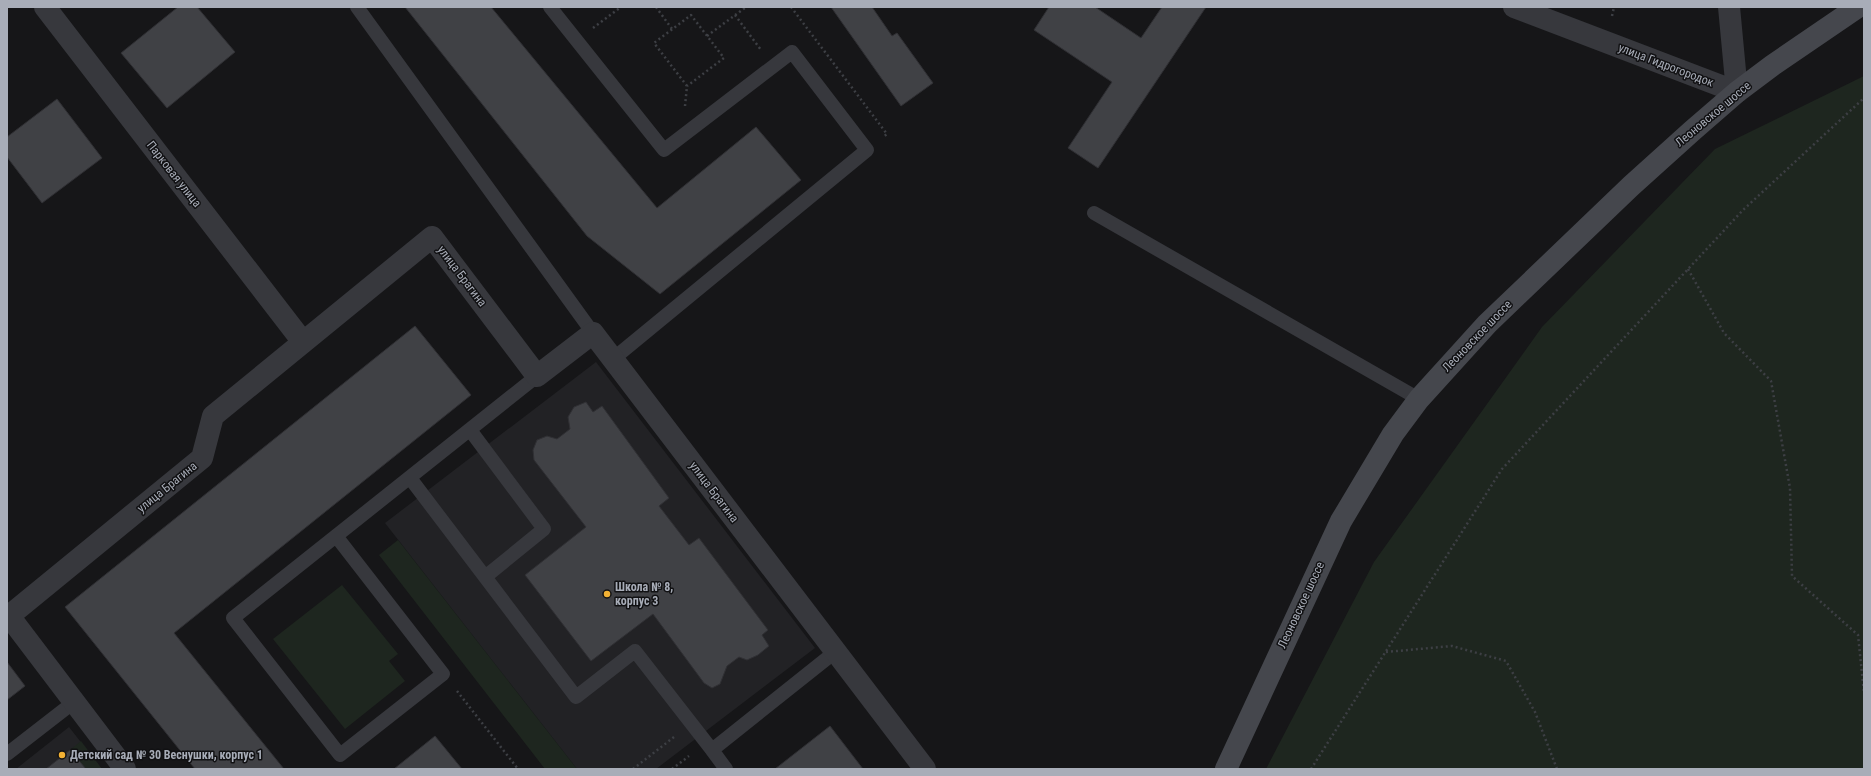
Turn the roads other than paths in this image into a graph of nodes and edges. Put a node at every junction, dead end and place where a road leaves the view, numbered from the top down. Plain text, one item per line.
1 (45, 7) edge
2 (356, 7) edge
3 (550, 7) edge
4 (1516, 7) edge
5 (1729, 7) edge
6 (1858, 7) edge
7 (1737, 92) junction
8 (1094, 213) dead end
9 (592, 333) junction
10 (303, 342) junction
11 (613, 359) junction
12 (537, 376) junction
13 (1419, 399) junction
14 (470, 430) junction
15 (410, 478) junction
16 (336, 536) junction
17 (485, 577) junction
18 (8, 615) edge
19 (835, 652) junction
20 (74, 702) junction
21 (712, 750) junction
22 (7, 754) edge
23 (125, 769) edge
24 (726, 769) edge
25 (925, 769) edge
26 (1226, 769) edge

1 - 10 street, Парковая улица
2 - 9 lane
3 - 11 lane
4 - 7 street, улица Гидрогородок
5 - 7 street
6 - 7 main road, Леоновское шоссе
7 - 13 main road, Леоновское шоссе
8 - 13 lane
9 - 11 street, улица Брагина
9 - 12 street
10 - 12 street, улица Брагина
10 - 18 street, улица Брагина
11 - 19 street, улица Брагина
12 - 14 lane
13 - 26 main road, Леоновское шоссе
14 - 15 lane
14 - 17 lane
15 - 16 lane
15 - 17 lane
16 - 16 lane
17 - 21 lane
18 - 20 street, улица Брагина
19 - 21 lane
19 - 25 street, улица Брагина
20 - 22 lane
20 - 23 street, улица Брагина
21 - 24 lane

